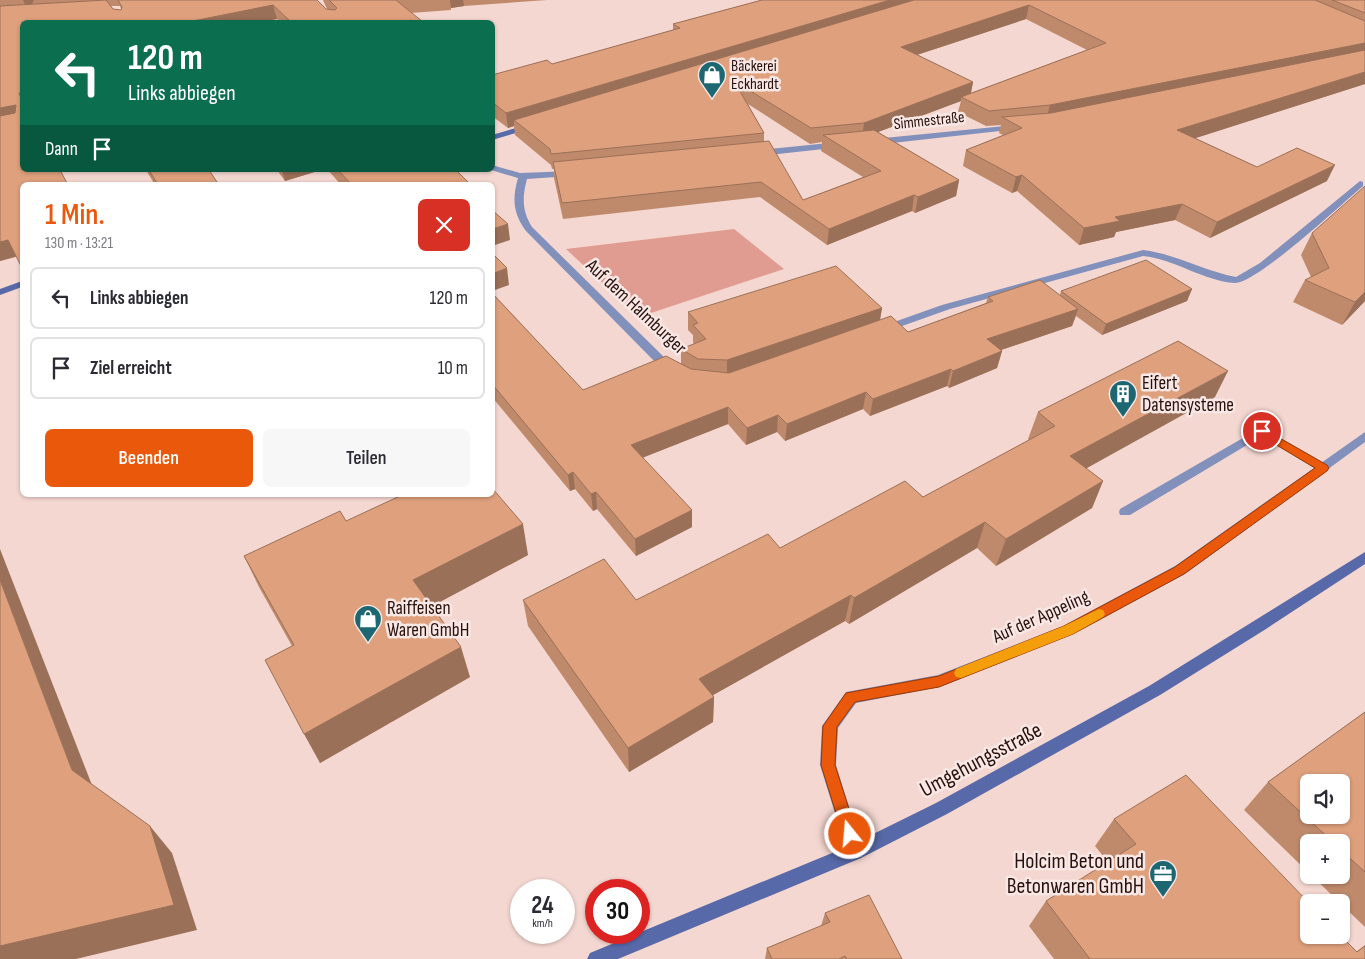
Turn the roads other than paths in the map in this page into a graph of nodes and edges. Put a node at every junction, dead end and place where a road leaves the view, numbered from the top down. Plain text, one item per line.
1 (542, 122) edge
2 (1026, 126) edge
3 (495, 137) edge
4 (868, 142) edge
5 (849, 144) edge
6 (750, 154) edge
7 (495, 168) edge
8 (582, 171) edge
9 (523, 177) junction
10 (1360, 184) dead end
11 (20, 285) edge
12 (0, 292) edge
13 (874, 333) edge
14 (679, 372) edge
15 (1365, 436) edge
16 (1323, 468) junction
17 (1125, 512) dead end
18 (1365, 556) edge
19 (855, 852) junction
20 (596, 959) edge

1 - 3 main road
2 - 4 street, Simmestraße
5 - 6 street
7 - 9 street
8 - 9 street
9 - 14 street, Auf dem Halmburger
10 - 13 street
11 - 12 main road
15 - 16 street, Auf der Appeling
16 - 17 street
16 - 19 street, Auf der Appeling
18 - 19 main road, Umgehungsstraße
19 - 20 main road, Umgehungsstraße

